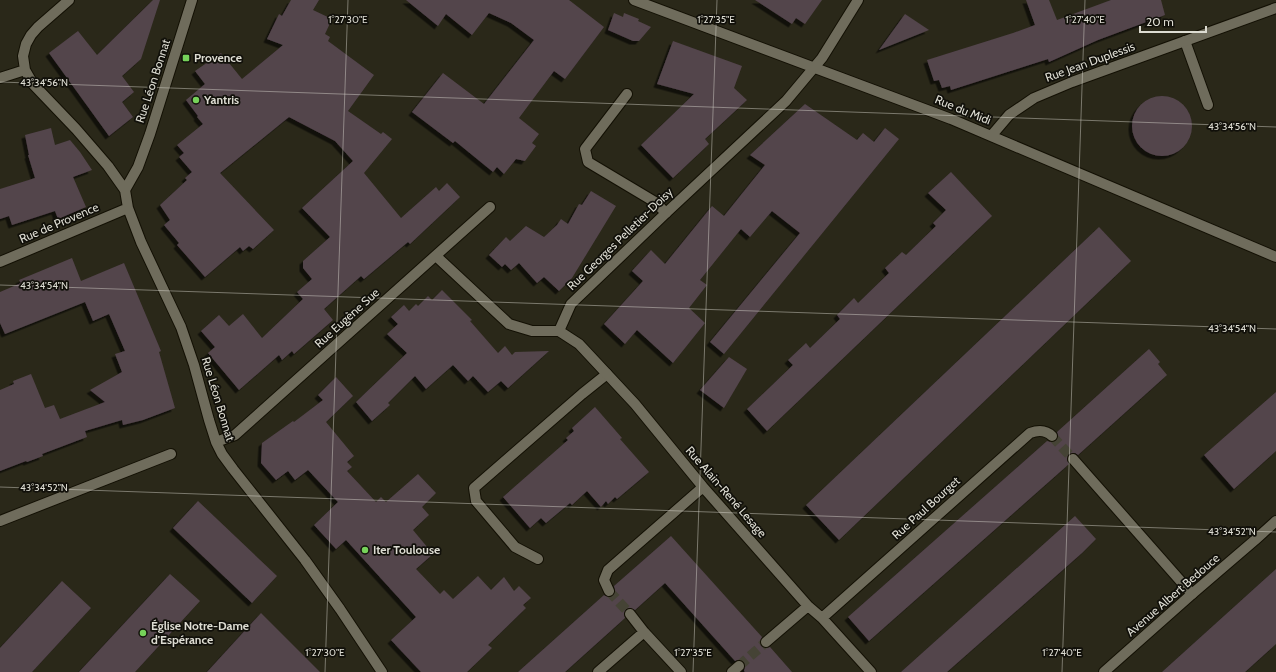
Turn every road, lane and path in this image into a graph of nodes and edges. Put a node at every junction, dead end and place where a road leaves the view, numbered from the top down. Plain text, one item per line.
1 (69, 0) edge
2 (192, 0) edge
3 (634, 0) edge
4 (858, 0) edge
5 (1276, 8) edge
6 (1185, 41) junction
7 (815, 67) junction
8 (25, 70) junction
9 (0, 78) edge
10 (627, 94) dead end
11 (1208, 105) dead end
12 (992, 135) junction
13 (125, 190) junction
14 (490, 207) dead end
15 (128, 208) junction
16 (666, 213) junction
17 (436, 256) junction
18 (1276, 257) edge
19 (0, 262) edge
20 (558, 331) junction
21 (607, 374) junction
22 (1052, 436) tunnel mouth
23 (216, 442) junction
24 (171, 454) dead end
25 (1074, 459) tunnel mouth
26 (703, 486) junction
27 (1276, 520) edge
28 (0, 521) edge
29 (538, 558) dead end
30 (609, 591) tunnel mouth
31 (1192, 594) junction
32 (808, 606) junction
33 (630, 614) tunnel mouth
34 (822, 618) junction
35 (644, 632) junction
36 (766, 642) tunnel mouth
37 (382, 672) edge
38 (598, 672) edge
39 (681, 672) edge
40 (871, 672) edge
41 (1104, 672) edge

1 - 8 street
2 - 13 street, Rue Léon Bonnat
3 - 7 street, Rue du Midi
4 - 7 street, Rue Georges Pelletier-Doisy
5 - 6 street, Rue Jean Duplessis
6 - 11 street
6 - 12 street, Rue Jean Duplessis
7 - 12 street, Rue du Midi
7 - 16 street, Rue Georges Pelletier-Doisy
8 - 9 street
8 - 13 street, Rue Léon Bonnat
10 - 16 street
12 - 18 street, Rue du Midi
13 - 15 street, Rue Léon Bonnat
14 - 17 street, Rue Eugène Sue
15 - 19 street, Rue de Provence
15 - 23 street, Rue Léon Bonnat
16 - 20 street, Rue Georges Pelletier-Doisy
17 - 20 street
17 - 23 street, Rue Eugène Sue
20 - 21 street, Rue Alain-René Lesage
21 - 26 street, Rue Alain-René Lesage
21 - 29 street
22 - 34 street, Rue Paul Bourget
23 - 37 street, Rue Léon Bonnat
24 - 28 street
25 - 31 street
26 - 30 street
26 - 32 street, Rue Alain-René Lesage
27 - 31 street, Avenue Albert Bedouce
31 - 41 street, Avenue Albert Bedouce
32 - 34 street, Rue Alain-René Lesage
32 - 36 street
33 - 35 street
34 - 40 street, Rue Alain-René Lesage
35 - 38 street
35 - 39 street

